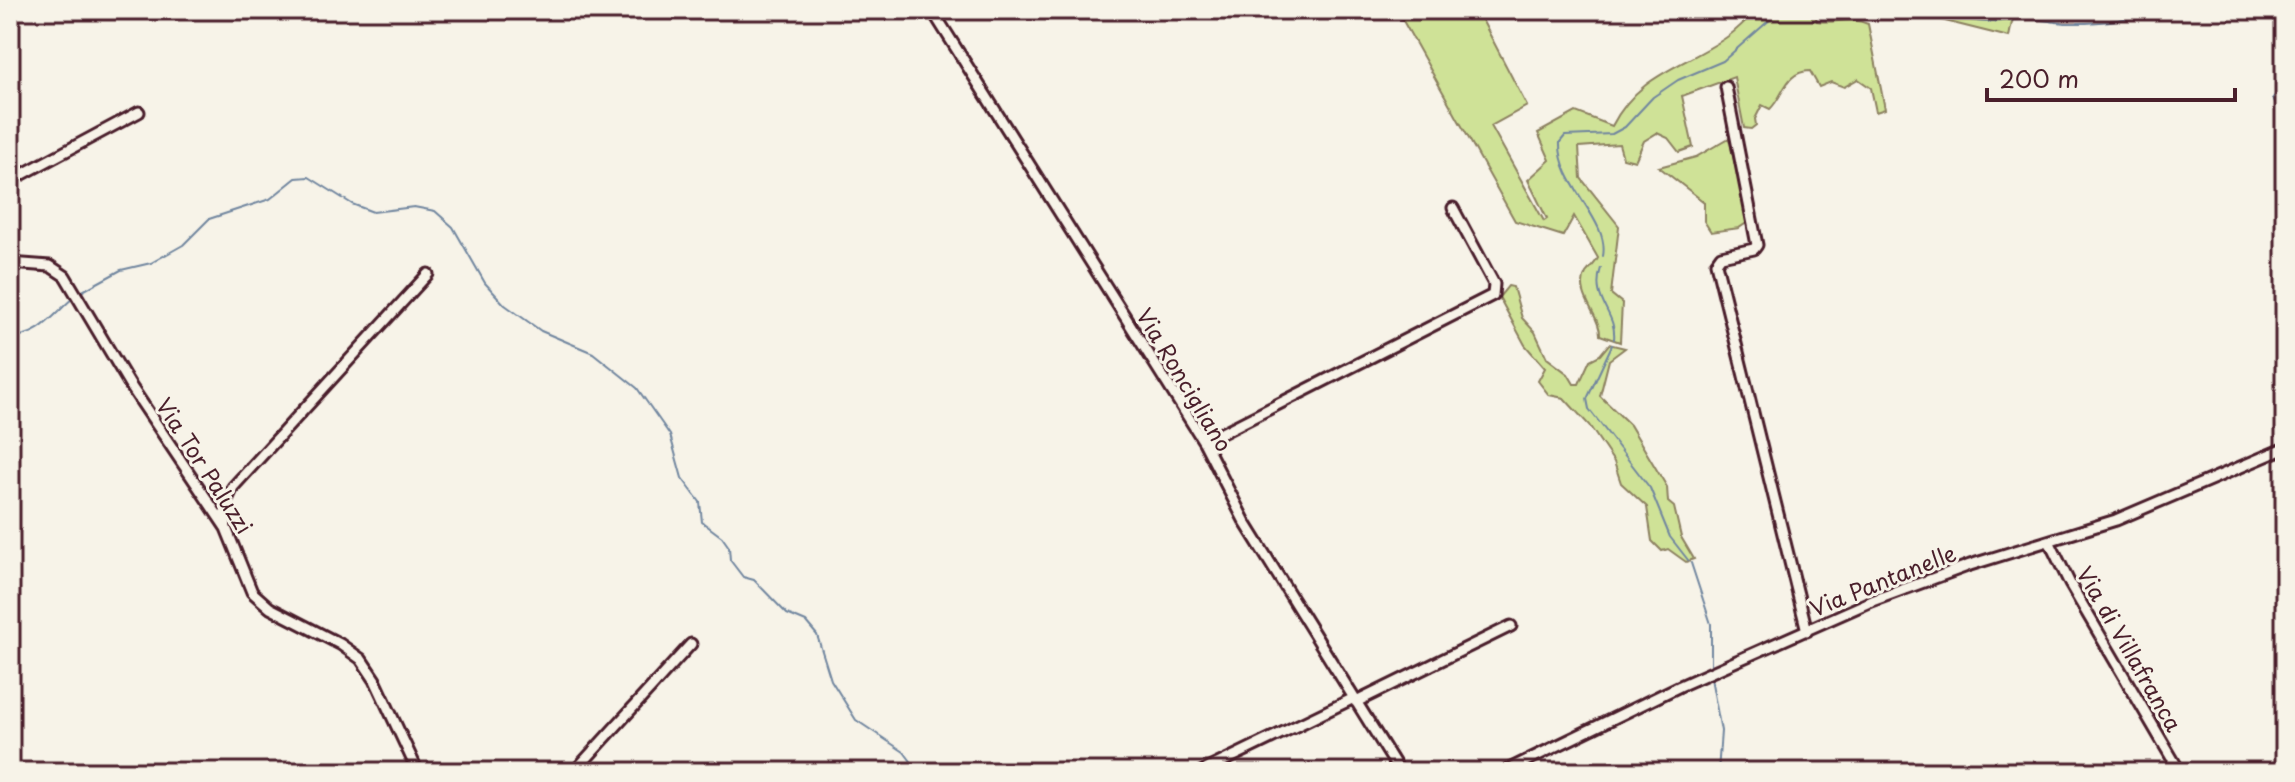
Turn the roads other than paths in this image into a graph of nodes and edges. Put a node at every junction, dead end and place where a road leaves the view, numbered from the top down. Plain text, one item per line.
1 (932, 10) edge
2 (1726, 87) dead end
3 (139, 112) dead end
4 (10, 181) edge
5 (1453, 208) dead end
6 (10, 263) edge
7 (428, 274) dead end
8 (1204, 442) junction
9 (2285, 448) edge
10 (226, 528) junction
11 (2050, 543) junction
12 (1511, 626) dead end
13 (1807, 631) junction
14 (691, 644) dead end
15 (1355, 700) junction
16 (418, 772) edge
17 (574, 772) edge
18 (1201, 772) edge
19 (1400, 772) edge
20 (1503, 772) edge
21 (2180, 772) edge

1 - 8 street, Via Roncigliano
2 - 13 street
3 - 4 street
5 - 8 street
6 - 10 street, Via Tor Paluzzi
7 - 10 street
8 - 15 street, Via Roncigliano
9 - 11 street, Via Pantanelle
10 - 16 street, Via Tor Paluzzi
11 - 13 street, Via Pantanelle
11 - 21 street, Via di Villafranca
12 - 15 street
13 - 20 street, Via Pantanelle
14 - 17 street
15 - 18 street
15 - 19 street, Via Roncigliano

